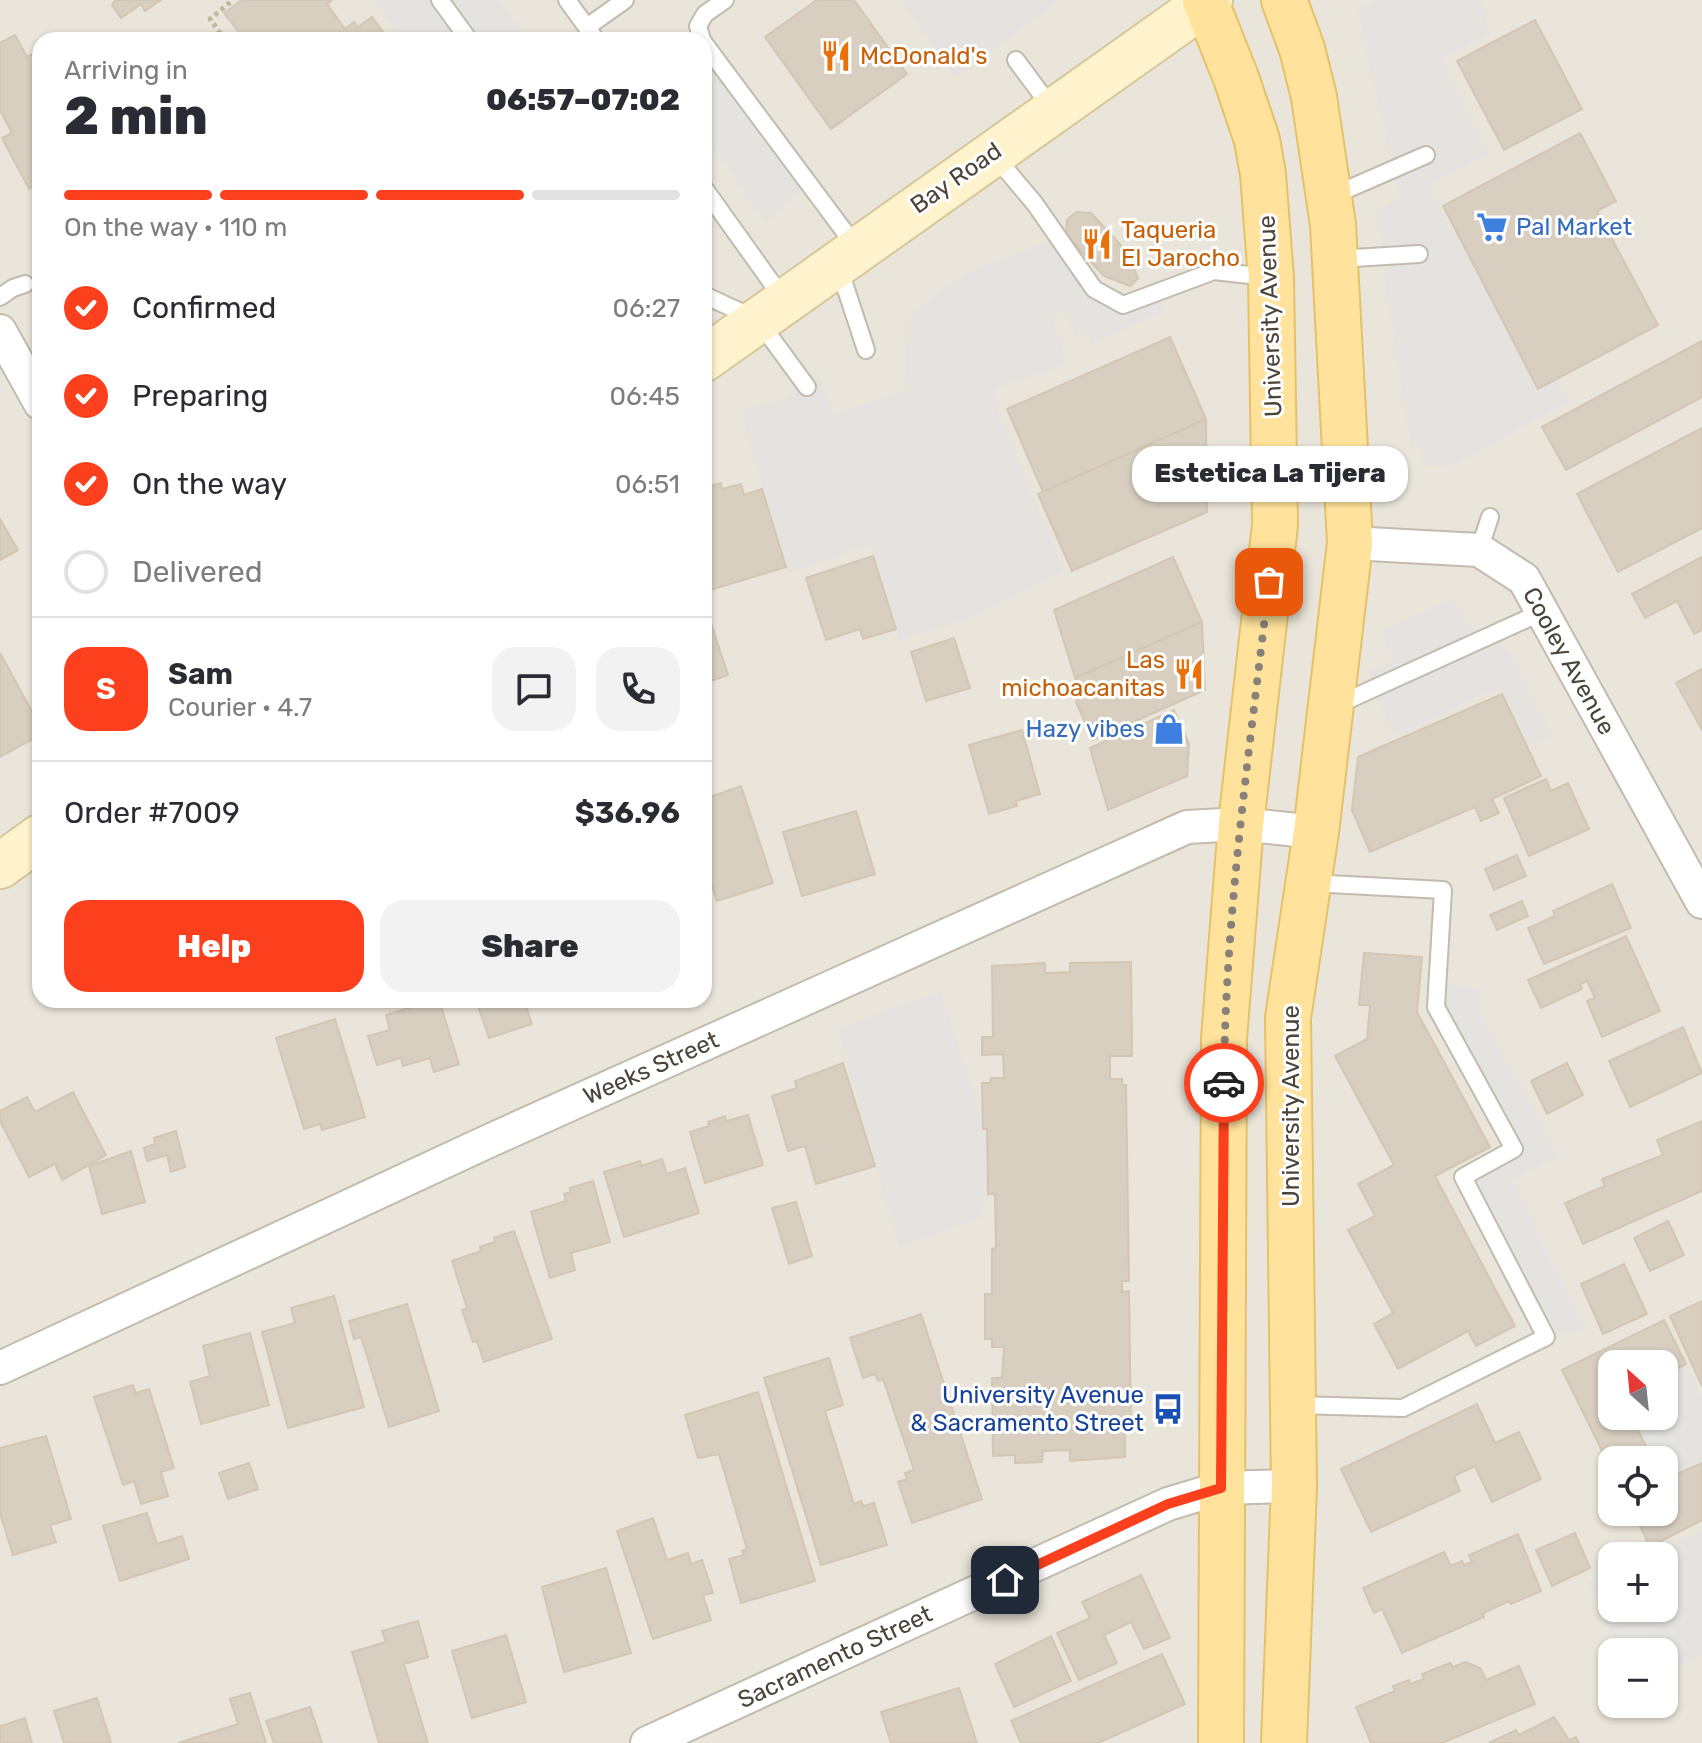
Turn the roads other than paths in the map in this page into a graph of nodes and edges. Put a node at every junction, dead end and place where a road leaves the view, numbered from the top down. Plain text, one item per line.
1 (440, 0) edge
2 (567, 0) edge
3 (625, 0) edge
4 (725, 0) edge
5 (1284, 0) edge
6 (1207, 1) edge
7 (463, 32) edge
8 (591, 32) edge
9 (594, 32) edge
10 (700, 32) edge
11 (712, 55) edge
12 (1016, 60) dead end
13 (1053, 110) junction
14 (992, 153) junction
15 (1426, 155) dead end
16 (1329, 198) junction
17 (712, 202) edge
18 (1419, 254) dead end
19 (848, 256) junction
20 (1335, 259) junction
21 (1271, 278) junction
22 (25, 284) dead end
23 (0, 297) edge
24 (712, 297) edge
25 (772, 310) junction
26 (0, 331) edge
27 (866, 350) dead end
28 (712, 353) edge
29 (807, 387) dead end
30 (32, 389) edge
31 (1490, 517) dead end
32 (1350, 543) junction
33 (1479, 550) junction
34 (1542, 612) junction
35 (1330, 708) junction
36 (1241, 824) junction
37 (1316, 832) junction
38 (32, 843) edge
39 (0, 866) edge
40 (1308, 883) junction
41 (1702, 902) edge
42 (0, 1368) edge
43 (1293, 1405) junction
44 (1294, 1486) junction
45 (1221, 1488) junction
46 (647, 1743) edge
47 (1221, 1743) edge
48 (1284, 1743) edge

1 - 7 lane
2 - 8 lane
3 - 9 lane
4 - 10 lane
5 - 16 main road, University Avenue
6 - 13 main road, Bay Road
6 - 21 main road, University Avenue
11 - 19 lane
12 - 13 lane
13 - 14 main road, Bay Road
14 - 19 main road, Bay Road
14 - 21 lane
15 - 16 lane
16 - 20 main road, University Avenue
17 - 25 lane
18 - 20 lane
19 - 25 main road, Bay Road
19 - 27 lane
20 - 32 main road, University Avenue
21 - 36 main road, University Avenue
22 - 23 lane
24 - 25 lane
25 - 28 main road, Bay Road
25 - 29 lane
26 - 30 street
31 - 33 lane
32 - 33 street, Cooley Avenue
32 - 35 main road, University Avenue
33 - 34 street, Cooley Avenue
34 - 35 lane
34 - 41 street, Cooley Avenue
35 - 37 main road, University Avenue
36 - 37 street, Weeks Street
36 - 42 street, Weeks Street
36 - 45 main road, University Avenue
37 - 40 main road, University Avenue
38 - 39 main road
40 - 43 main road, University Avenue
40 - 43 lane
43 - 44 main road, University Avenue
44 - 45 street, Sacramento Street
44 - 48 main road, University Avenue
45 - 46 street, Sacramento Street
45 - 47 main road, University Avenue

